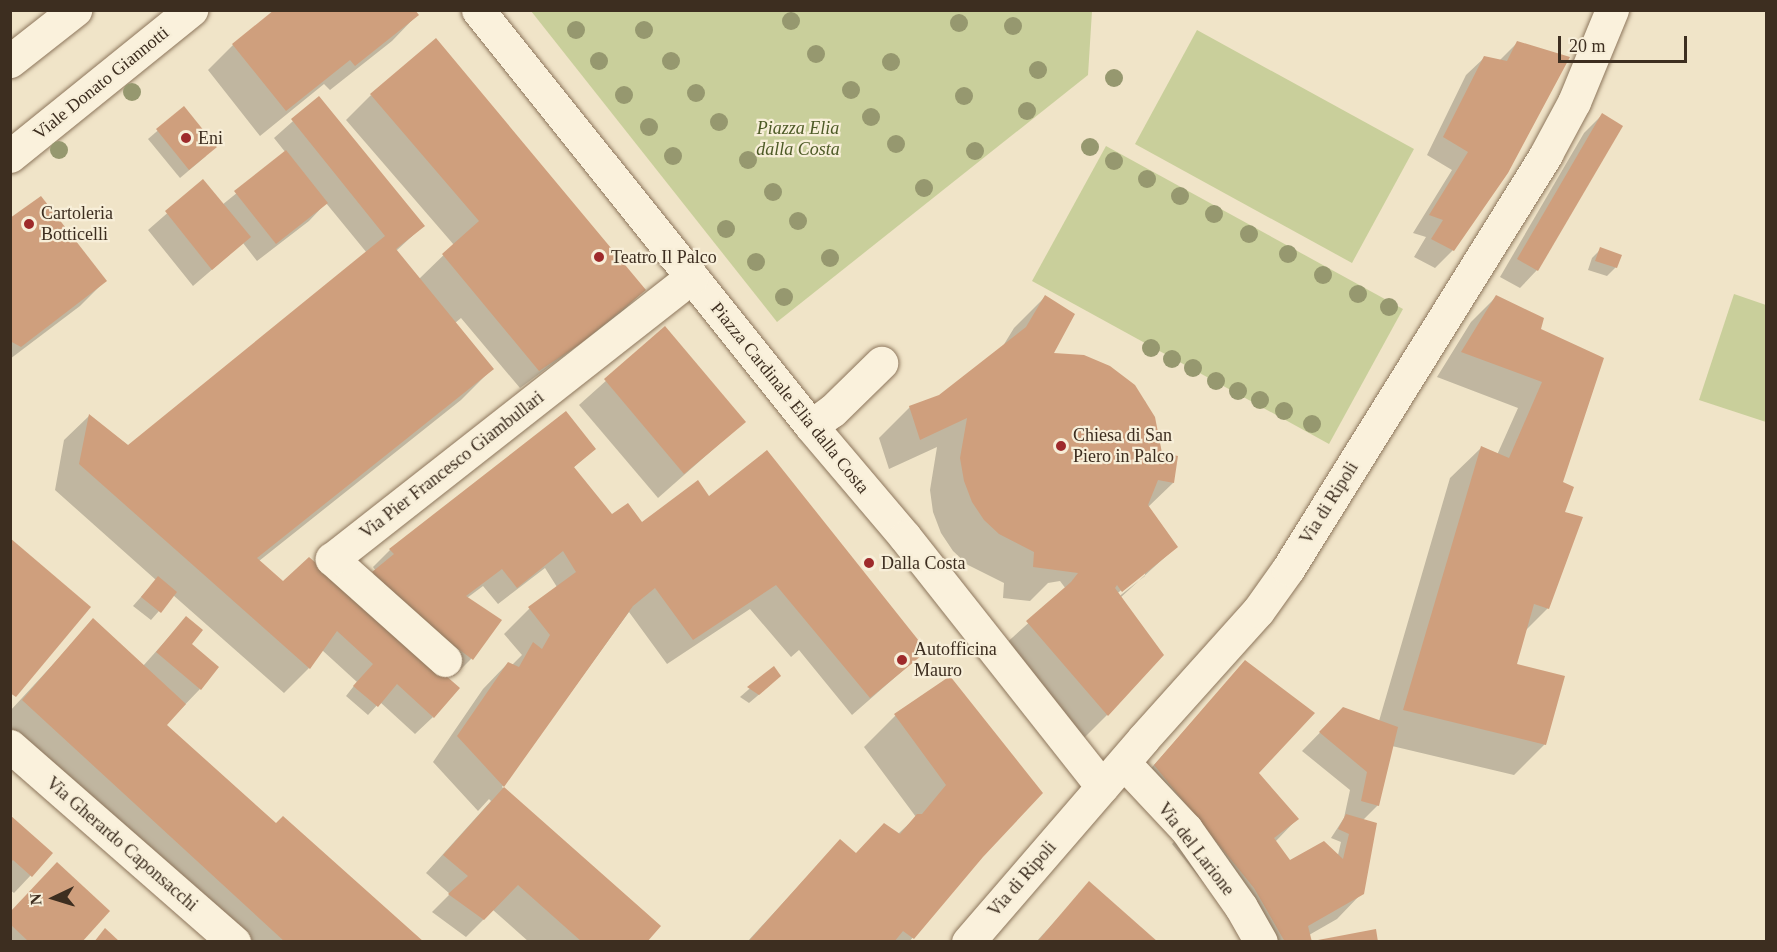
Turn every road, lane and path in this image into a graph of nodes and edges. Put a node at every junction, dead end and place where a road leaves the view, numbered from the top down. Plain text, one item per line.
1 (75, 10) edge
2 (191, 10) edge
3 (478, 10) edge
4 (1612, 10) edge
5 (10, 61) edge
6 (10, 156) edge
7 (692, 277) junction
8 (881, 363) dead end
9 (812, 426) junction
10 (445, 660) dead end
11 (10, 746) edge
12 (1113, 774) junction
13 (234, 942) edge
14 (968, 942) edge
15 (1261, 942) edge

1 - 5 street
2 - 6 street, Viale Donato Giannotti
3 - 7 street, Piazza Cardinale Elia dalla Costa
4 - 12 street, Via di Ripoli
7 - 9 street, Piazza Cardinale Elia dalla Costa
7 - 10 street, Via Pier Francesco Giambullari
8 - 9 street
9 - 12 street, Piazza Cardinale Elia dalla Costa
11 - 13 street, Via Gherardo Caponsacchi
12 - 14 street, Via di Ripoli
12 - 15 street, Via del Larione

